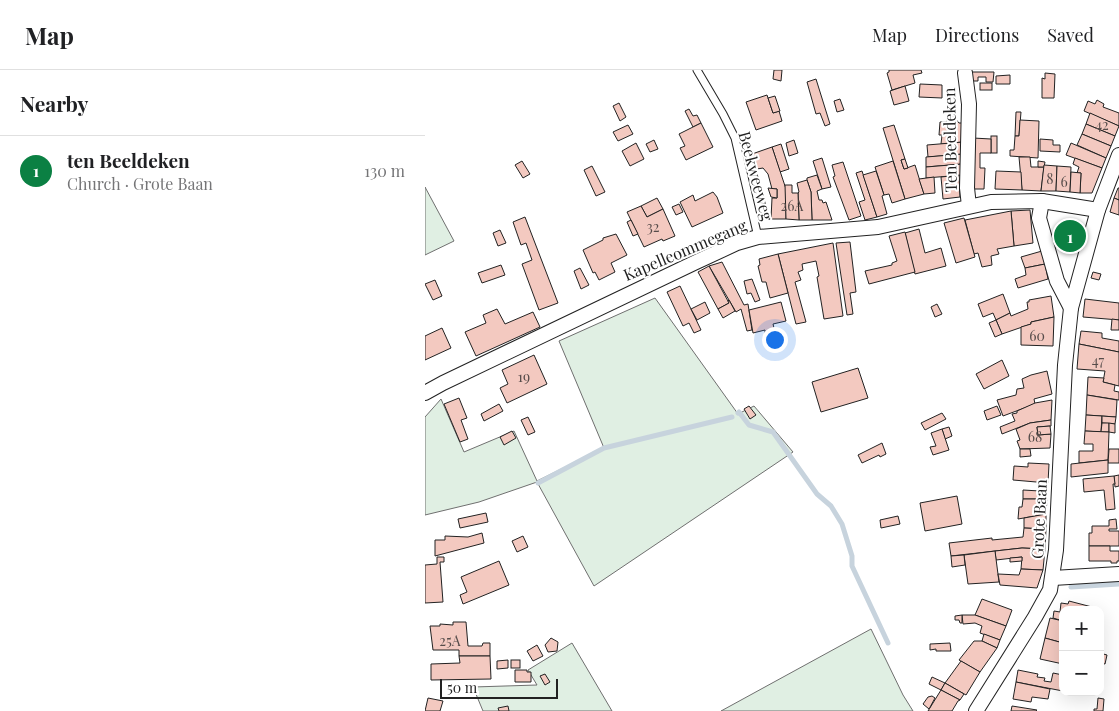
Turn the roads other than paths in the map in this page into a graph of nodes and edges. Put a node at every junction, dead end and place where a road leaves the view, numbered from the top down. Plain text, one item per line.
1 (697, 70) edge
2 (965, 74) dead end
3 (1119, 155) edge
4 (1042, 201) junction
5 (969, 206) junction
6 (1098, 210) junction
7 (758, 237) junction
8 (1071, 308) junction
9 (425, 393) edge
10 (1119, 574) edge
11 (1053, 578) junction
12 (975, 711) edge

1 - 7 lane, Beekweeweg
2 - 5 street, Ten Beeldeken
3 - 6 street, Grote Baan
4 - 5 street, Kapelleommegang
4 - 6 street, Kapelleommegang
4 - 8 street
5 - 7 street, Kapelleommegang
6 - 8 street, Grote Baan
7 - 9 street, Kapelleommegang
8 - 11 street, Grote Baan
10 - 11 street
11 - 12 street, Grote Baan

